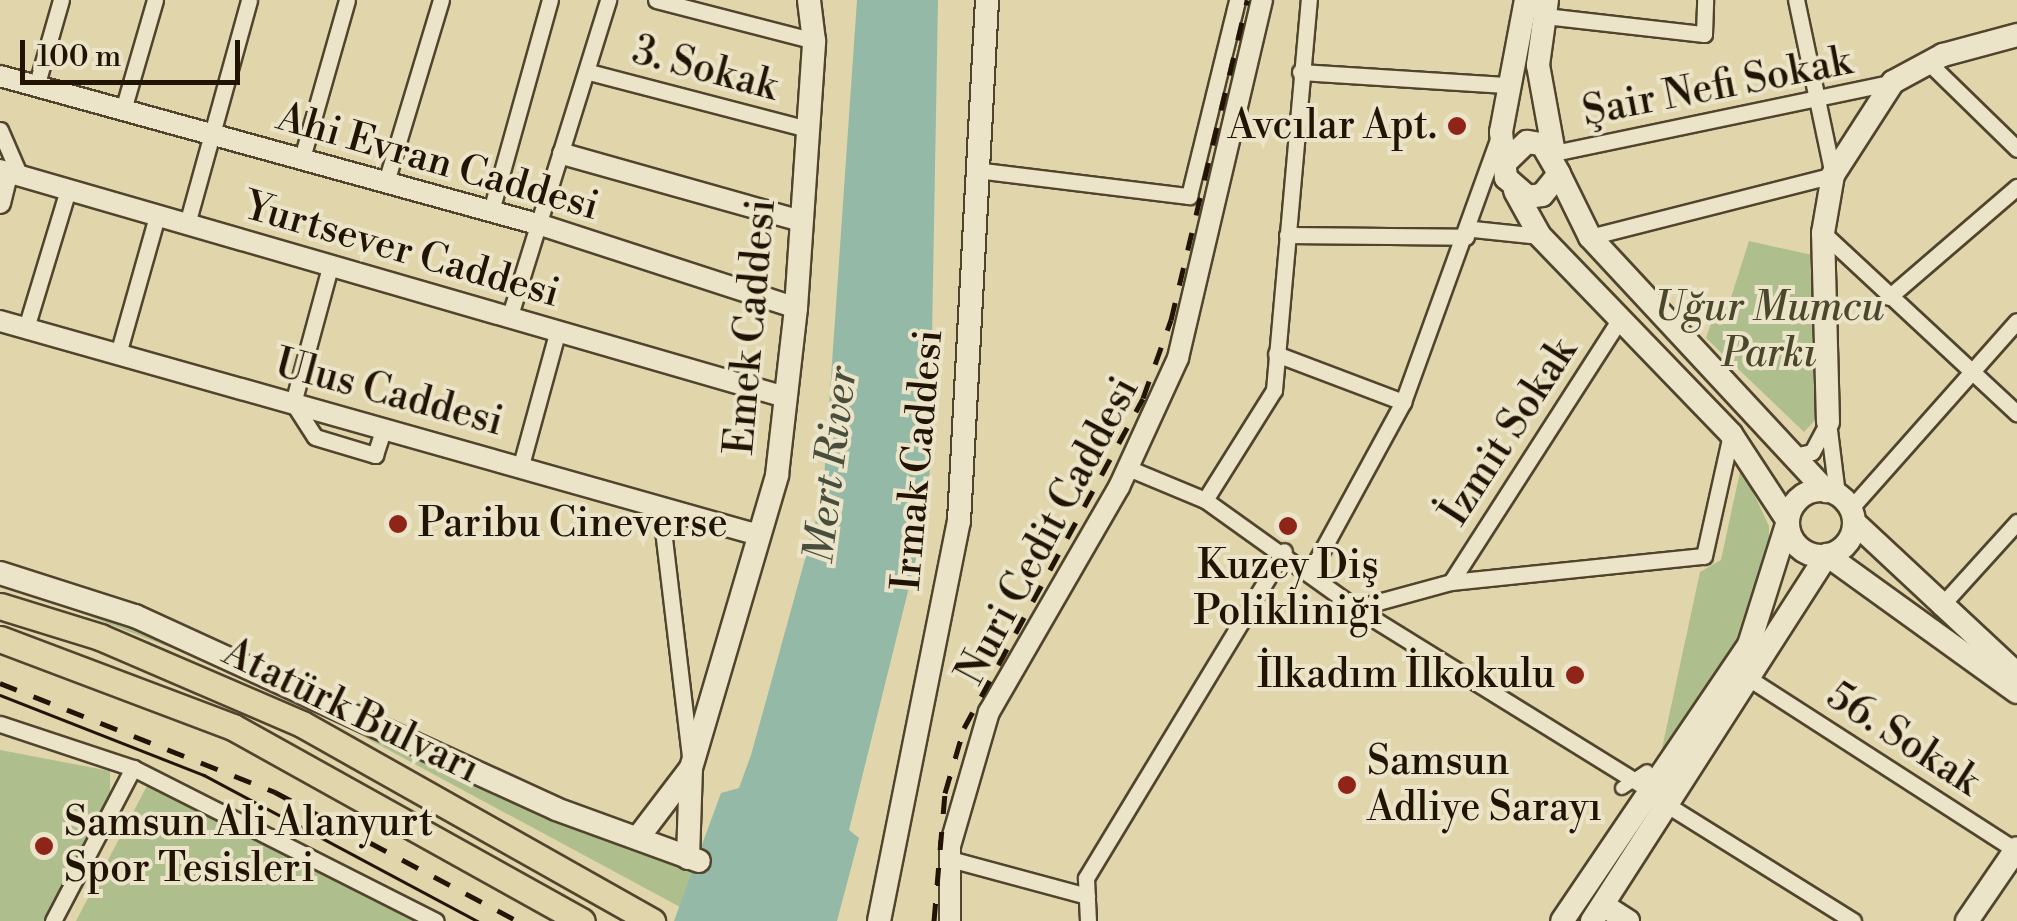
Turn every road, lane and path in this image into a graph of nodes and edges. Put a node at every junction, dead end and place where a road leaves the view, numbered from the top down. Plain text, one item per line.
1 (61, 0) edge
2 (155, 0) edge
3 (249, 0) edge
4 (347, 0) edge
5 (441, 0) edge
6 (550, 0) edge
7 (608, 0) edge
8 (656, 0) edge
9 (808, 0) edge
10 (987, 0) edge
11 (1237, 0) edge
12 (1262, 0) edge
13 (1309, 0) edge
14 (1526, 0) edge
15 (1705, 0) edge
16 (1796, 0) edge
17 (1546, 8) edge
18 (2017, 35) edge
19 (814, 41) junction
20 (1929, 63) junction
21 (590, 72) junction
22 (1300, 72) junction
23 (0, 76) edge
24 (1893, 82) junction
25 (1506, 86) junction
26 (36, 87) junction
27 (1815, 100) junction
28 (123, 110) junction
29 (804, 128) junction
30 (0, 130) edge
31 (1500, 132) junction
32 (216, 135) junction
33 (2017, 149) edge
34 (562, 154) junction
35 (302, 158) junction
36 (1506, 162) junction
37 (1557, 163) junction
38 (976, 170) junction
39 (9, 172) edge
40 (1833, 175) junction
41 (386, 182) junction
42 (2017, 187) edge
43 (68, 190) junction
44 (1515, 191) junction
45 (0, 203) edge
46 (491, 211) junction
47 (156, 216) junction
48 (798, 220) junction
49 (187, 224) junction
50 (541, 225) junction
51 (1823, 233) junction
52 (1470, 234) junction
53 (1286, 235) junction
54 (1540, 236) junction
55 (1590, 237) junction
56 (330, 267) junction
57 (1889, 298) junction
58 (796, 308) junction
59 (511, 312) junction
60 (1621, 316) junction
61 (0, 321) edge
62 (2017, 321) edge
63 (26, 328) junction
64 (558, 330) junction
65 (118, 354) junction
66 (1276, 354) junction
67 (1970, 369) junction
68 (785, 397) junction
69 (1403, 402) junction
70 (293, 403) junction
71 (2017, 413) edge
72 (1828, 422) junction
73 (1732, 434) junction
74 (1794, 456) junction
75 (522, 465) junction
76 (1128, 468) junction
77 (1205, 500) junction
78 (1842, 504) junction
79 (669, 508) junction
80 (1788, 521) junction
81 (2017, 522) edge
82 (759, 535) junction
83 (1284, 551) junction
84 (1827, 555) junction
85 (1312, 569) junction
86 (0, 573) edge
87 (1451, 582) junction
88 (0, 606) edge
89 (1940, 607) junction
90 (1356, 608) junction
91 (0, 638) edge
92 (2017, 674) edge
93 (1753, 681) junction
94 (2017, 692) edge
95 (0, 724) edge
96 (133, 768) junction
97 (691, 768) junction
98 (1638, 782) junction
99 (1670, 806) junction
100 (640, 835) junction
101 (1608, 842) junction
102 (2016, 850) edge
103 (950, 858) junction
104 (1640, 861) junction
105 (1087, 896) junction
106 (1598, 913) edge
107 (868, 919) edge
108 (650, 920) edge
109 (53, 921) edge
110 (436, 921) edge
111 (582, 921) edge
112 (950, 921) edge
113 (1088, 921) edge
114 (1562, 921) edge
115 (1628, 921) edge
116 (1852, 921) edge
117 (1967, 921) edge

1 - 26 street
2 - 28 street
3 - 32 street
4 - 35 street
5 - 41 street
6 - 46 street
7 - 21 street
8 - 19 street
9 - 19 main road, Emek Caddesi
10 - 38 main road, Irmak Caddesi
11 - 38 street
12 - 76 street, Nuri Cedit Caddesi
13 - 22 street
14 - 25 main road
15 - 17 street
16 - 27 street
17 - 37 main road
18 - 20 main road
19 - 29 main road, Emek Caddesi
20 - 24 main road
20 - 33 street
21 - 29 street, 3. Sokak
21 - 34 street
22 - 25 street
22 - 53 street
23 - 26 street, Ahi Evran Caddesi
24 - 27 street, Şair Nefi Sokak
24 - 40 main road
25 - 31 main road
26 - 28 street, Ahi Evran Caddesi
27 - 37 street, Şair Nefi Sokak
27 - 40 street
28 - 32 street, Ahi Evran Caddesi
29 - 48 main road, Emek Caddesi
30 - 39 street
31 - 36 main road
31 - 52 street
32 - 35 street, Ahi Evran Caddesi
32 - 49 street
34 - 48 street
34 - 50 street
35 - 41 street, Ahi Evran Caddesi
36 - 37 main road
36 - 44 main road
37 - 44 main road
37 - 55 main road
38 - 107 main road, Irmak Caddesi
39 - 43 street, Yurtsever Caddesi
39 - 45 street
40 - 51 main road
40 - 55 street
41 - 46 street, Ahi Evran Caddesi
42 - 57 street
43 - 47 street, Yurtsever Caddesi
43 - 63 street
44 - 54 main road
46 - 50 street, Ahi Evran Caddesi
47 - 49 street, Yurtsever Caddesi
47 - 65 street
48 - 58 main road, Emek Caddesi
49 - 56 street, Yurtsever Caddesi
50 - 58 street, Ahi Evran Caddesi
50 - 59 street
51 - 57 street
51 - 72 main road
52 - 53 street
52 - 54 street
52 - 69 street
53 - 66 street
54 - 60 main road
55 - 74 main road
56 - 59 street, Yurtsever Caddesi
56 - 70 street
57 - 67 street
58 - 68 main road, Emek Caddesi
59 - 64 street, Yurtsever Caddesi
60 - 73 main road
60 - 87 street, İzmit Sokak
61 - 63 street, Ulus Caddesi
62 - 67 street
63 - 65 street, Ulus Caddesi
64 - 68 street, Yurtsever Caddesi
64 - 75 street
65 - 70 street, Ulus Caddesi
66 - 69 street
66 - 77 street
67 - 71 street
67 - 78 street
68 - 82 main road, Emek Caddesi
69 - 85 street
70 - 75 street, Ulus Caddesi
72 - 74 street
72 - 78 street
73 - 80 main road
73 - 87 street
74 - 78 main road
75 - 79 street, Ulus Caddesi
76 - 77 street
76 - 103 street, Nuri Cedit Caddesi
77 - 83 street
78 - 80 main road
78 - 84 main road
78 - 89 main road
79 - 82 street, Ulus Caddesi
79 - 97 street
80 - 84 main road
80 - 98 main road
81 - 89 street
82 - 97 main road, Emek Caddesi
83 - 85 street
83 - 105 street
84 - 93 main road
84 - 94 main road
85 - 90 street
86 - 100 main road
87 - 90 street
88 - 108 main road, Atatürk Bulvarı
89 - 92 main road
90 - 98 street
91 - 111 main road, Atatürk Bulvarı
93 - 99 main road
93 - 102 street, 56. Sokak
95 - 96 street
96 - 109 street
96 - 110 street
97 - 100 main road, Emek Caddesi
97 - 100 main road, Emek Caddesi
98 - 101 main road
99 - 104 main road
99 - 116 street
101 - 104 street
101 - 114 main road
102 - 117 main road
103 - 105 street
103 - 112 street, Nuri Cedit Caddesi
104 - 106 main road
105 - 113 street
106 - 115 main road

